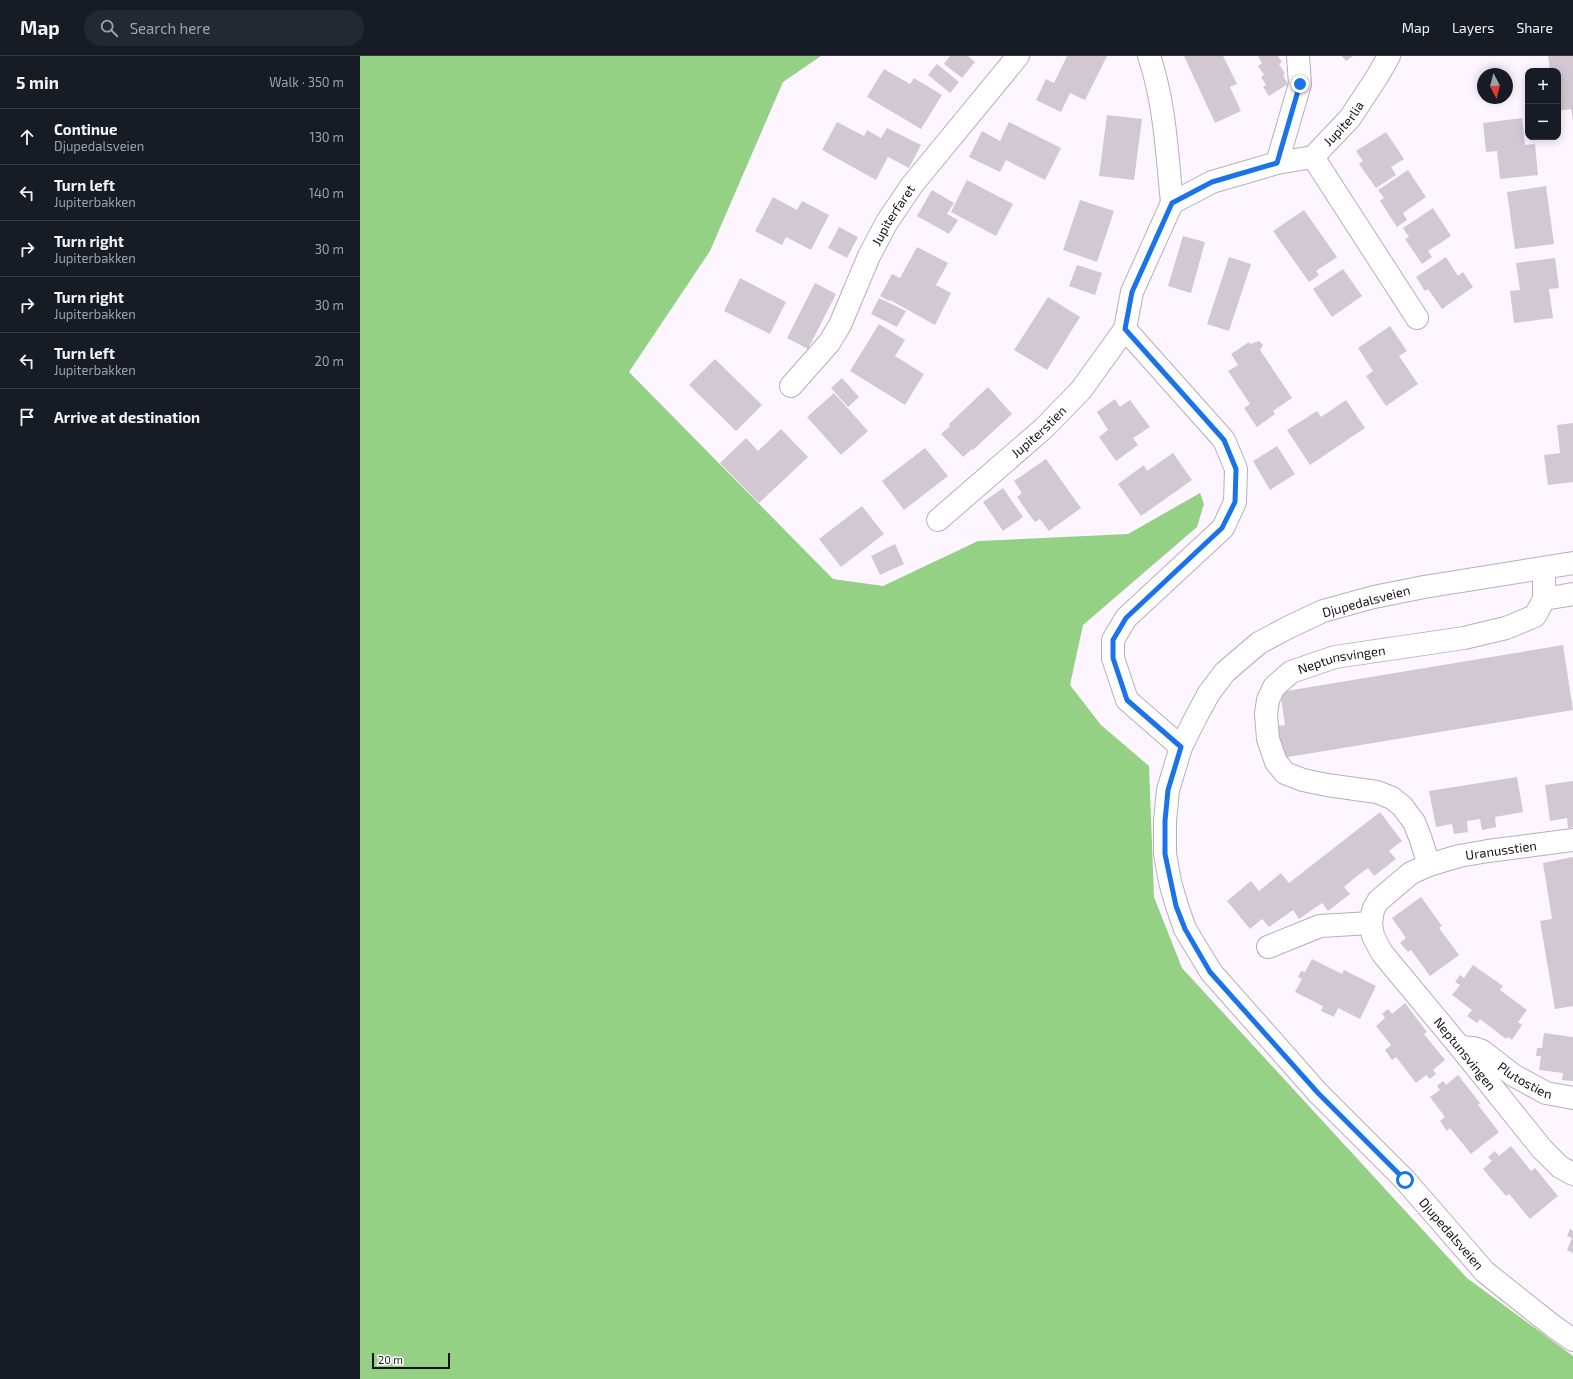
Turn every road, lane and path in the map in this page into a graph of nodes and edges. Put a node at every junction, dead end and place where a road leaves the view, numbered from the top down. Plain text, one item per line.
1 (1018, 56) edge
2 (1149, 56) edge
3 (1298, 56) edge
4 (1389, 56) edge
5 (1313, 157) junction
6 (1277, 163) junction
7 (1172, 203) junction
8 (1417, 318) dead end
9 (1125, 329) junction
10 (791, 386) dead end
11 (938, 520) dead end
12 (1573, 563) edge
13 (1544, 568) junction
14 (1573, 594) edge
15 (1544, 599) junction
16 (1181, 747) junction
17 (1573, 840) edge
18 (1429, 865) junction
19 (1371, 923) junction
20 (1268, 947) dead end
21 (1460, 1047) junction
22 (1573, 1098) edge
23 (1573, 1174) edge
24 (1573, 1340) edge

1 - 10 street, Jupiterfaret
2 - 7 street
3 - 6 street
4 - 5 street, Jupiterlia
5 - 6 street, Jupiterlia
5 - 8 street
6 - 7 street, Jupiterlia
7 - 9 street
9 - 11 street, Jupiterstien
9 - 16 street
12 - 13 street, Djupedalsveien
13 - 15 street, Neptunsvingen
13 - 16 street, Djupedalsveien
14 - 15 street
15 - 18 street, Neptunsvingen
16 - 24 street, Djupedalsveien
17 - 18 street, Uranusstien
18 - 19 street
19 - 20 street
19 - 21 street, Neptunsvingen
21 - 22 street, Plutostien
21 - 23 street, Neptunsvingen

